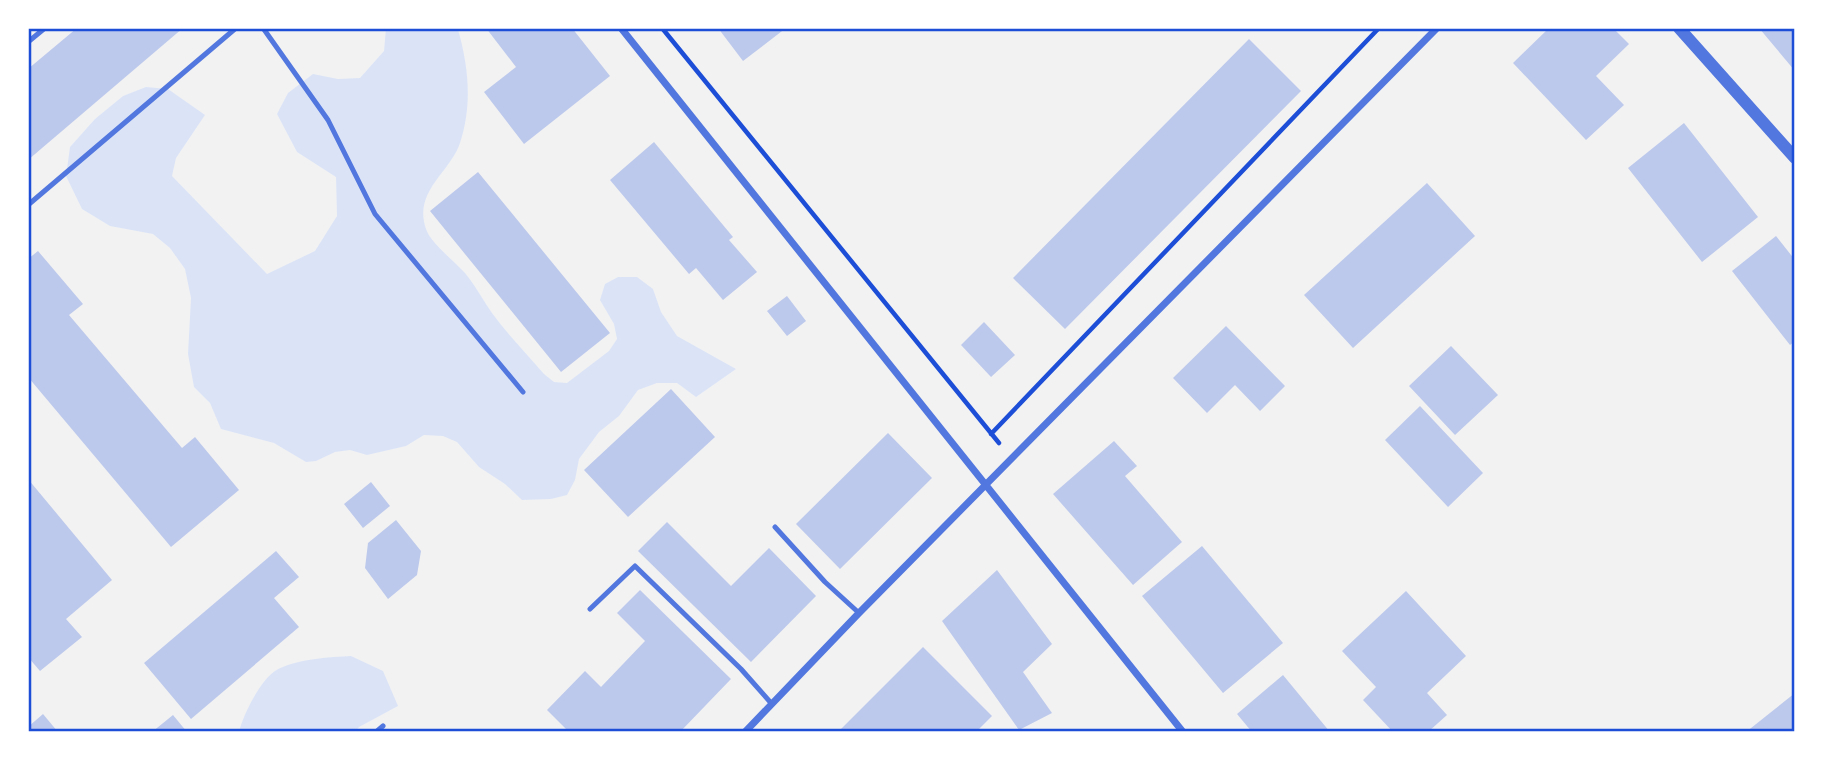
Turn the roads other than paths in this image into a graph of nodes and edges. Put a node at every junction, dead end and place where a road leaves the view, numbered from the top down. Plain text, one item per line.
1 (45, 28) edge
2 (236, 28) edge
3 (263, 28) edge
4 (621, 28) edge
5 (1437, 28) edge
6 (1679, 28) edge
7 (28, 42) edge
8 (1795, 158) edge
9 (28, 205) edge
10 (523, 392) dead end
11 (986, 484) junction
12 (775, 527) dead end
13 (590, 610) dead end
14 (859, 613) junction
15 (771, 703) junction
16 (383, 726) dead end
17 (376, 732) edge
18 (745, 732) edge
19 (1182, 732) edge

1 - 7 lane
2 - 9 lane
3 - 10 lane
4 - 11 street
5 - 11 street
6 - 8 street
11 - 14 street
11 - 19 street
12 - 14 lane
13 - 15 lane
14 - 15 street
15 - 18 street
16 - 17 lane

